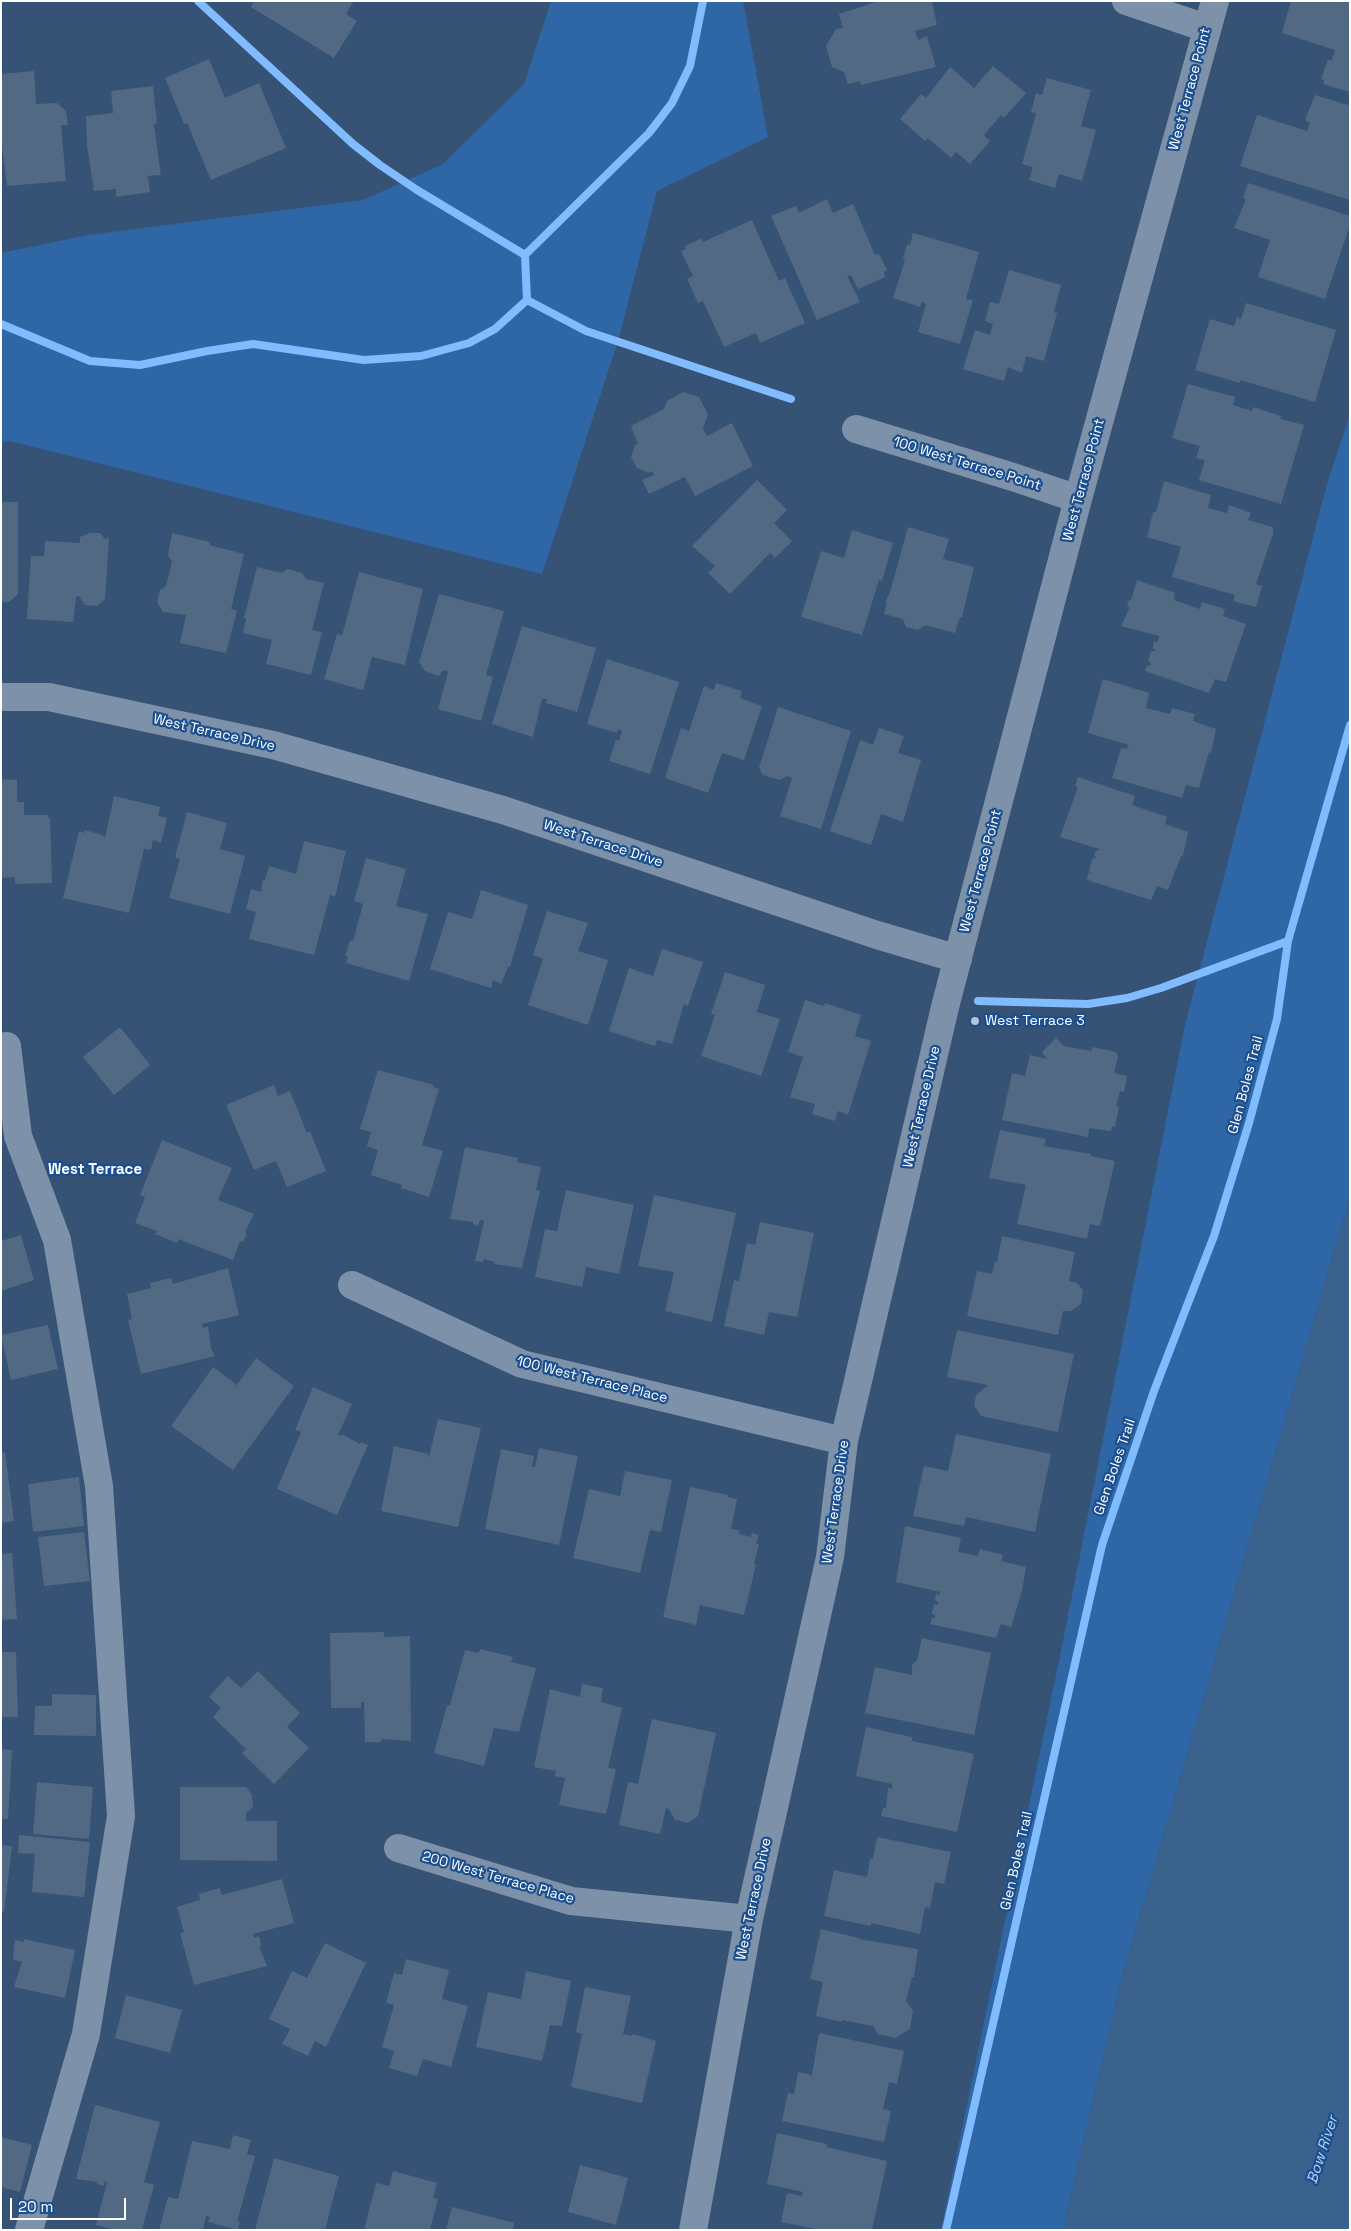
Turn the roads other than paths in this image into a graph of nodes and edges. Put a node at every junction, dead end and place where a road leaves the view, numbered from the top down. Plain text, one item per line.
1 (1126, 1) edge
2 (1215, 1) edge
3 (1206, 28) junction
4 (856, 429) dead end
5 (1078, 499) junction
6 (1, 697) edge
7 (958, 959) junction
8 (7, 1046) dead end
9 (352, 1285) dead end
10 (844, 1441) junction
11 (398, 1848) dead end
12 (748, 1919) junction
13 (29, 2230) edge
14 (693, 2230) edge

1 - 3 street
2 - 3 street, West Terrace Point
3 - 5 street, West Terrace Point
4 - 5 street, 100 West Terrace Point
5 - 7 street, West Terrace Point
6 - 7 street, West Terrace Drive
7 - 10 street, West Terrace Drive
8 - 13 street
9 - 10 street, 100 West Terrace Place
10 - 12 street, West Terrace Drive
11 - 12 street, 200 West Terrace Place
12 - 14 street, West Terrace Drive

